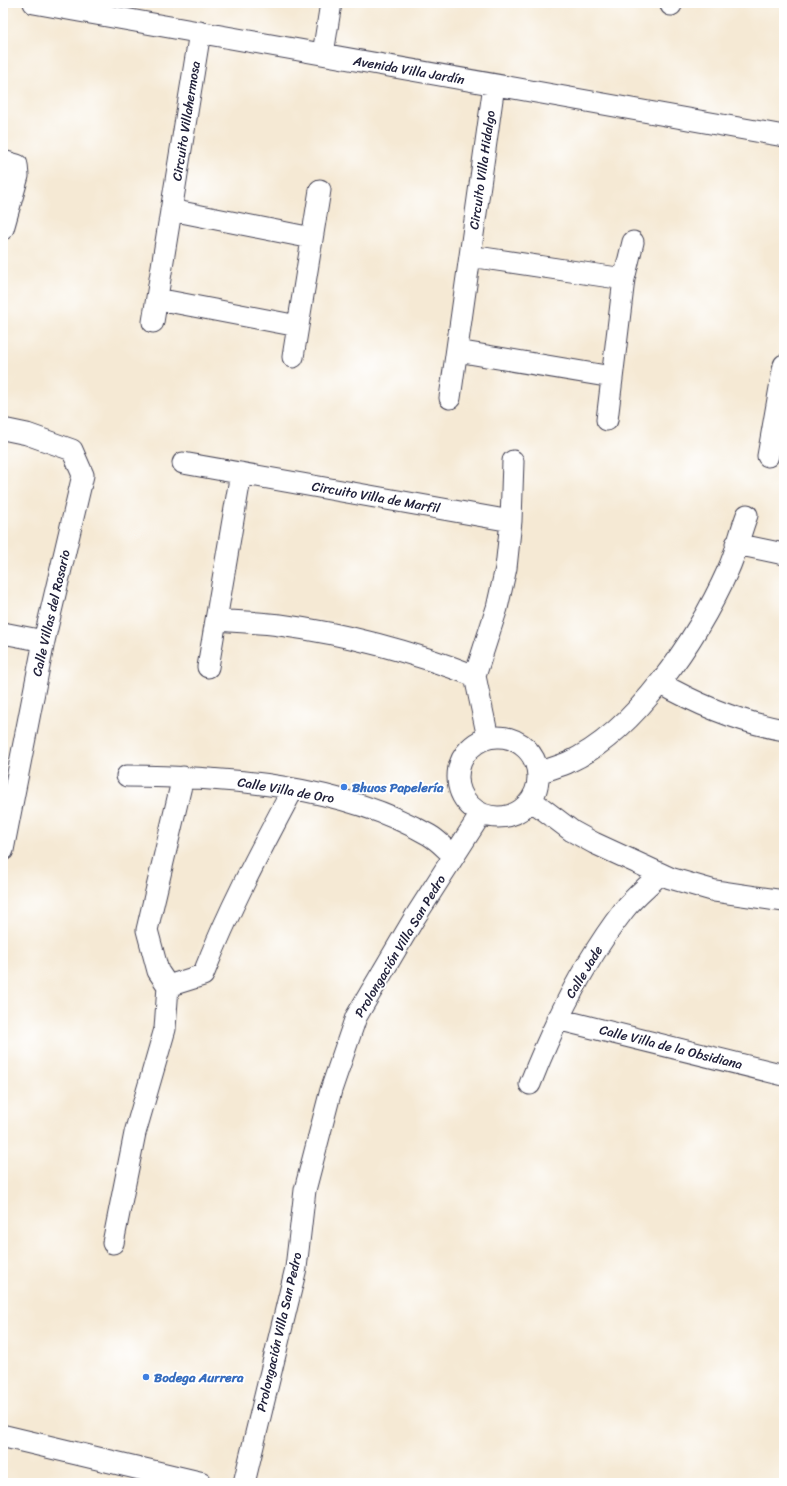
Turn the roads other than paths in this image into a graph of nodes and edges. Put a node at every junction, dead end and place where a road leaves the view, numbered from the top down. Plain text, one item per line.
1 (34, 3) edge
2 (331, 3) edge
3 (65, 6) edge
4 (200, 32) junction
5 (323, 54) junction
6 (494, 85) junction
7 (784, 136) edge
8 (3, 161) edge
9 (320, 190) dead end
10 (171, 210) junction
11 (3, 229) edge
12 (312, 238) junction
13 (633, 242) dead end
14 (470, 256) junction
15 (624, 279) junction
16 (157, 299) junction
17 (153, 322) dead end
18 (298, 326) junction
19 (456, 351) junction
20 (293, 357) dead end
21 (784, 365) edge
22 (612, 377) junction
23 (450, 398) dead end
24 (607, 420) dead end
25 (3, 430) edge
26 (768, 456) dead end
27 (513, 461) dead end
28 (183, 463) dead end
29 (241, 473) junction
30 (747, 515) dead end
31 (512, 521) junction
32 (736, 544) junction
33 (784, 554) edge
34 (216, 620) junction
35 (3, 633) edge
36 (44, 641) junction
37 (208, 667) dead end
38 (475, 676) junction
39 (660, 683) junction
40 (784, 730) edge
41 (488, 738) junction
42 (538, 773) junction
43 (127, 776) dead end
44 (183, 777) junction
45 (293, 789) junction
46 (531, 800) junction
47 (481, 814) junction
48 (3, 850) edge
49 (454, 856) junction
50 (660, 874) junction
51 (784, 901) edge
52 (168, 986) junction
53 (558, 1019) junction
54 (784, 1075) edge
55 (530, 1084) dead end
56 (113, 1242) dead end
57 (3, 1436) edge
58 (143, 1476) edge
59 (201, 1483) edge
60 (244, 1483) edge

1 - 3 street, Avenida Villa Jardín
2 - 5 street
3 - 4 street, Avenida Villa Jardín
4 - 5 street, Avenida Villa Jardín
4 - 10 street, Circuito Villahermosa
5 - 6 street, Avenida Villa Jardín
6 - 7 street, Avenida Villa Jardín
6 - 14 street, Circuito Villa Hidalgo
8 - 11 street
9 - 12 street
10 - 12 street
10 - 16 street, Circuito Villahermosa
12 - 18 street
13 - 15 street
14 - 15 street
14 - 19 street, Circuito Villa Hidalgo
15 - 22 street
16 - 17 street, Circuito Villahermosa
16 - 18 street
18 - 20 street
19 - 22 street
19 - 23 street, Circuito Villa Hidalgo
21 - 26 street
22 - 24 street
25 - 36 street, Calle Villas del Rosario
27 - 31 street
28 - 29 street, Circuito Villa de Marfil
29 - 31 street, Circuito Villa de Marfil
29 - 34 street
30 - 32 street
31 - 38 street
32 - 33 street
32 - 39 street
34 - 37 street
34 - 38 street
35 - 36 street
36 - 48 street, Calle Villas del Rosario
38 - 41 street
39 - 40 street
39 - 42 street
41 - 42 street
41 - 47 street
42 - 46 street
43 - 44 street, Calle Villa de Oro
44 - 45 street, Calle Villa de Oro
44 - 52 street
45 - 49 street, Calle Villa de Oro
45 - 52 street
46 - 47 street
46 - 50 street
47 - 49 street, Prolongación Villa San Pedro
49 - 60 street, Prolongación Villa San Pedro
50 - 51 street
50 - 53 street, Calle Jade
52 - 56 street
53 - 54 street, Calle Villa de la Obsidiana
53 - 55 street, Calle Jade
57 - 58 main road
58 - 59 main road

